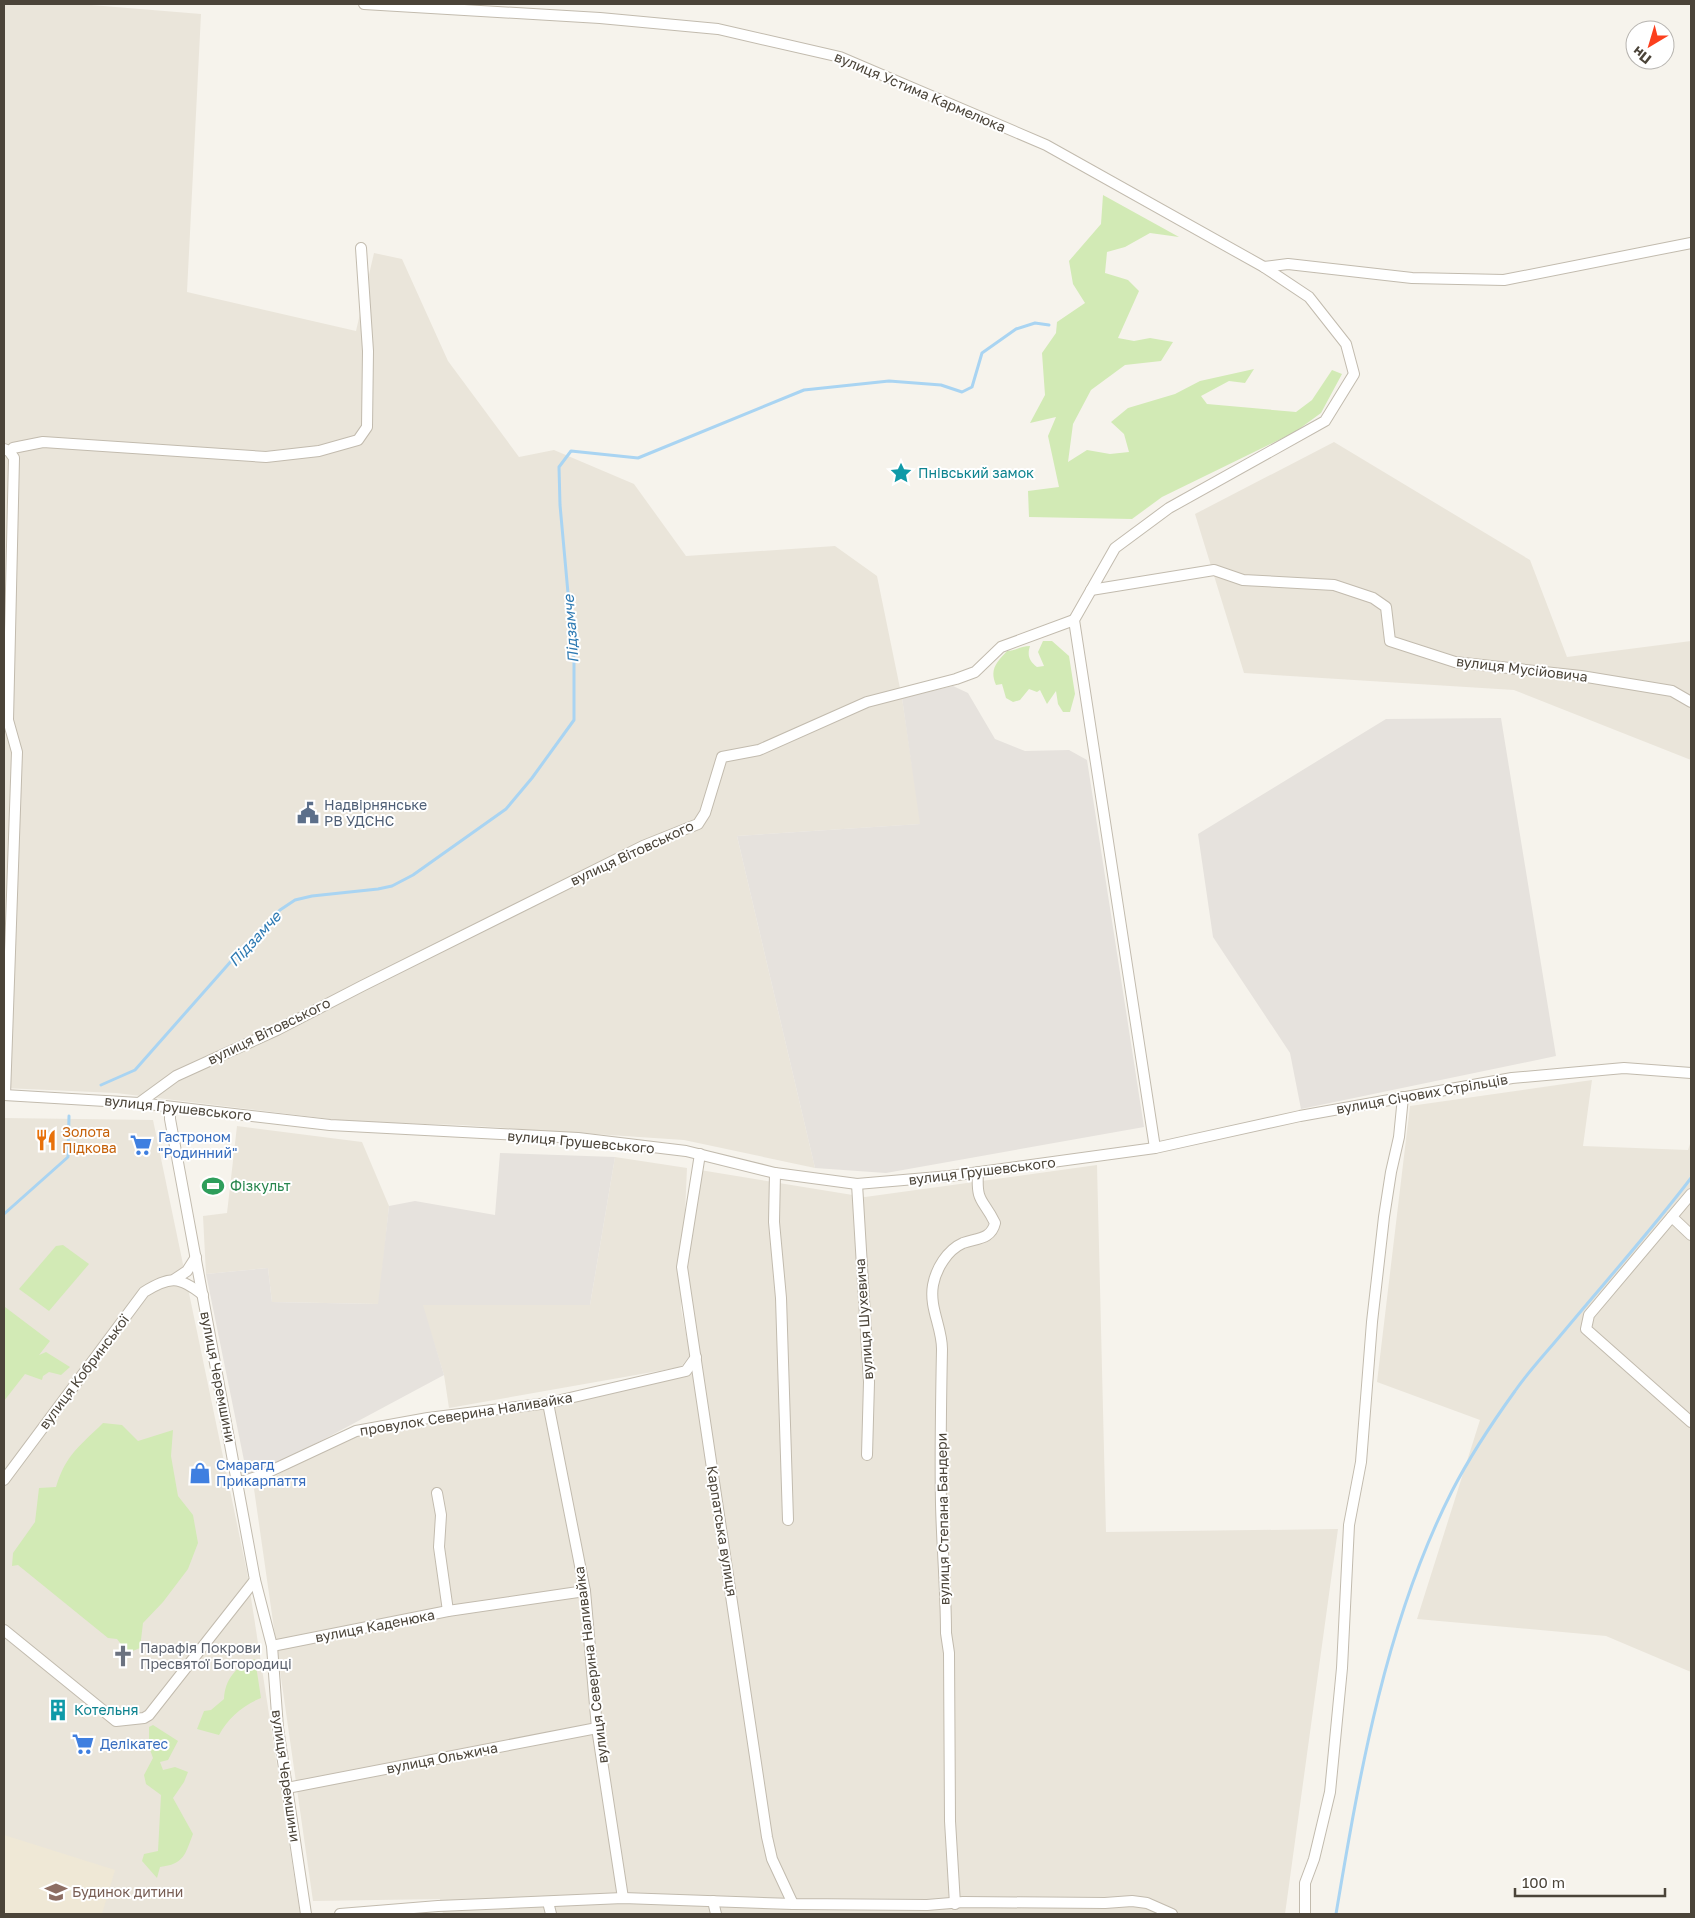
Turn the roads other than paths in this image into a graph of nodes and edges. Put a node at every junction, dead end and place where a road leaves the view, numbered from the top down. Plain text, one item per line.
1 (364, 4) edge
2 (1691, 244) edge
3 (361, 248) dead end
4 (1264, 267) junction
5 (8, 449) edge
6 (1091, 590) junction
7 (7, 614) edge
8 (1074, 620) junction
9 (1691, 702) edge
10 (6, 720) edge
11 (8, 836) edge
12 (1691, 1073) edge
13 (4, 1095) edge
14 (1403, 1097) junction
15 (139, 1103) junction
16 (170, 1107) junction
17 (1155, 1148) junction
18 (700, 1154) junction
19 (978, 1172) junction
20 (775, 1173) junction
21 (857, 1184) junction
22 (1691, 1194) edge
23 (1672, 1217) junction
24 (1691, 1235) edge
25 (196, 1258) junction
26 (175, 1279) junction
27 (203, 1295) junction
28 (696, 1357) junction
29 (548, 1403) junction
30 (1691, 1422) edge
31 (867, 1455) dead end
32 (4, 1480) edge
33 (238, 1483) junction
34 (438, 1493) dead end
35 (788, 1520) dead end
36 (255, 1580) junction
37 (585, 1591) junction
38 (448, 1612) junction
39 (4, 1630) edge
40 (272, 1646) junction
41 (597, 1728) junction
42 (287, 1788) junction
43 (623, 1898) junction
44 (714, 1901) junction
45 (548, 1902) junction
46 (793, 1904) junction
47 (955, 1904) junction
48 (439, 1910) edge
49 (306, 1914) edge
50 (340, 1914) edge
51 (551, 1914) edge
52 (716, 1914) edge
53 (1172, 1914) edge
54 (1305, 1914) edge

1 - 4 street, вулиця Устима Кармелюка
2 - 4 street
3 - 5 street
4 - 6 street, вулиця Устима Кармелюка
5 - 7 street
6 - 8 street, вулиця Устима Кармелюка
6 - 9 street, вулиця Мусійовича
7 - 10 street
8 - 15 street, вулиця Вітовського
8 - 17 street
10 - 11 street
11 - 13 street
12 - 14 street, вулиця Січових Стрільців
13 - 15 street, вулиця Грушевського
14 - 17 street, вулиця Січових Стрільців
14 - 54 street
15 - 16 street, вулиця Грушевського
16 - 18 street, вулиця Грушевського
16 - 25 street, вулиця Черемшини
17 - 19 street, вулиця Грушевського
18 - 20 street, вулиця Грушевського
18 - 28 street, Карпатська вулиця
19 - 21 street, вулиця Грушевського
19 - 47 street, вулиця Степана Бандери
20 - 21 street, вулиця Грушевського
20 - 35 street
21 - 31 street, вулиця Шухевича
22 - 23 street
23 - 24 street
23 - 30 street
25 - 26 street, вулиця Кобринської
25 - 27 street, вулиця Черемшини
26 - 27 street
26 - 32 street, вулиця Кобринської
27 - 33 street, вулиця Черемшини
28 - 29 street, провулок Северина Наливайка
28 - 46 street, Карпатська вулиця
29 - 33 street, провулок Северина Наливайка
29 - 37 street, вулиця Северина Наливайка
33 - 36 street, вулиця Черемшини
34 - 38 street, вулиця Каденюка
36 - 39 street
36 - 40 street, вулиця Черемшини
37 - 38 street, вулиця Каденюка
37 - 41 street, вулиця Северина Наливайка
38 - 40 street, вулиця Каденюка
40 - 42 street, вулиця Черемшини
41 - 42 street, вулиця Ольжича
41 - 43 street, вулиця Северина Наливайка
42 - 49 street, вулиця Черемшини
43 - 44 street
43 - 45 street
44 - 46 street
44 - 52 street
45 - 48 street
45 - 51 street
46 - 47 street
47 - 53 street
48 - 50 street

